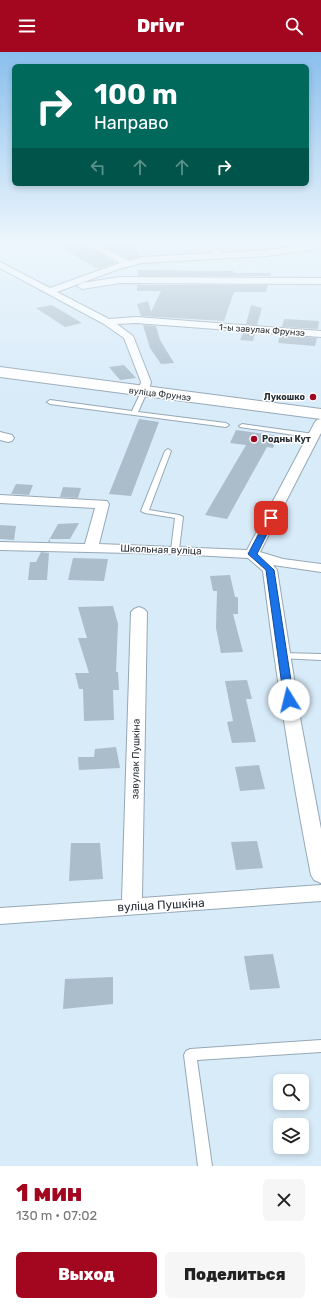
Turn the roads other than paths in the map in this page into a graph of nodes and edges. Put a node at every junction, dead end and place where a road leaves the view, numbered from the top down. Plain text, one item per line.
1 (56, 294) edge
2 (108, 322) junction
3 (321, 334) edge
4 (0, 372) edge
5 (144, 392) junction
6 (50, 402) dead end
7 (134, 413) junction
8 (321, 414) edge
9 (226, 425) dead end
10 (242, 426) dead end
11 (317, 429) edge
12 (168, 450) dead end
13 (0, 499) edge
14 (0, 546) edge
15 (91, 547) junction
16 (175, 550) junction
17 (252, 554) junction
18 (321, 568) edge
19 (139, 612) dead end
20 (282, 656) junction
21 (321, 657) edge
22 (321, 875) edge
23 (321, 893) edge
24 (132, 907) junction
25 (0, 916) edge
26 (321, 1046) edge
27 (205, 1166) edge

1 - 2 street
2 - 3 street, 1-ы завулак Фрунзэ
2 - 5 street
4 - 5 street, вуліца Фрунзэ
5 - 7 lane
5 - 8 street, вуліца Фрунзэ
6 - 7 lane
7 - 9 lane
10 - 11 lane
11 - 17 street
12 - 16 lane
13 - 15 street
14 - 15 street, Школьная вуліца
15 - 16 street, Школьная вуліца
16 - 17 street, Школьная вуліца
17 - 18 street, Школьная вуліца
17 - 20 street
19 - 24 street, завулак Пушкіна
20 - 21 lane
20 - 22 street
23 - 24 street, вуліца Пушкіна
24 - 25 street, вуліца Пушкіна
26 - 27 lane

